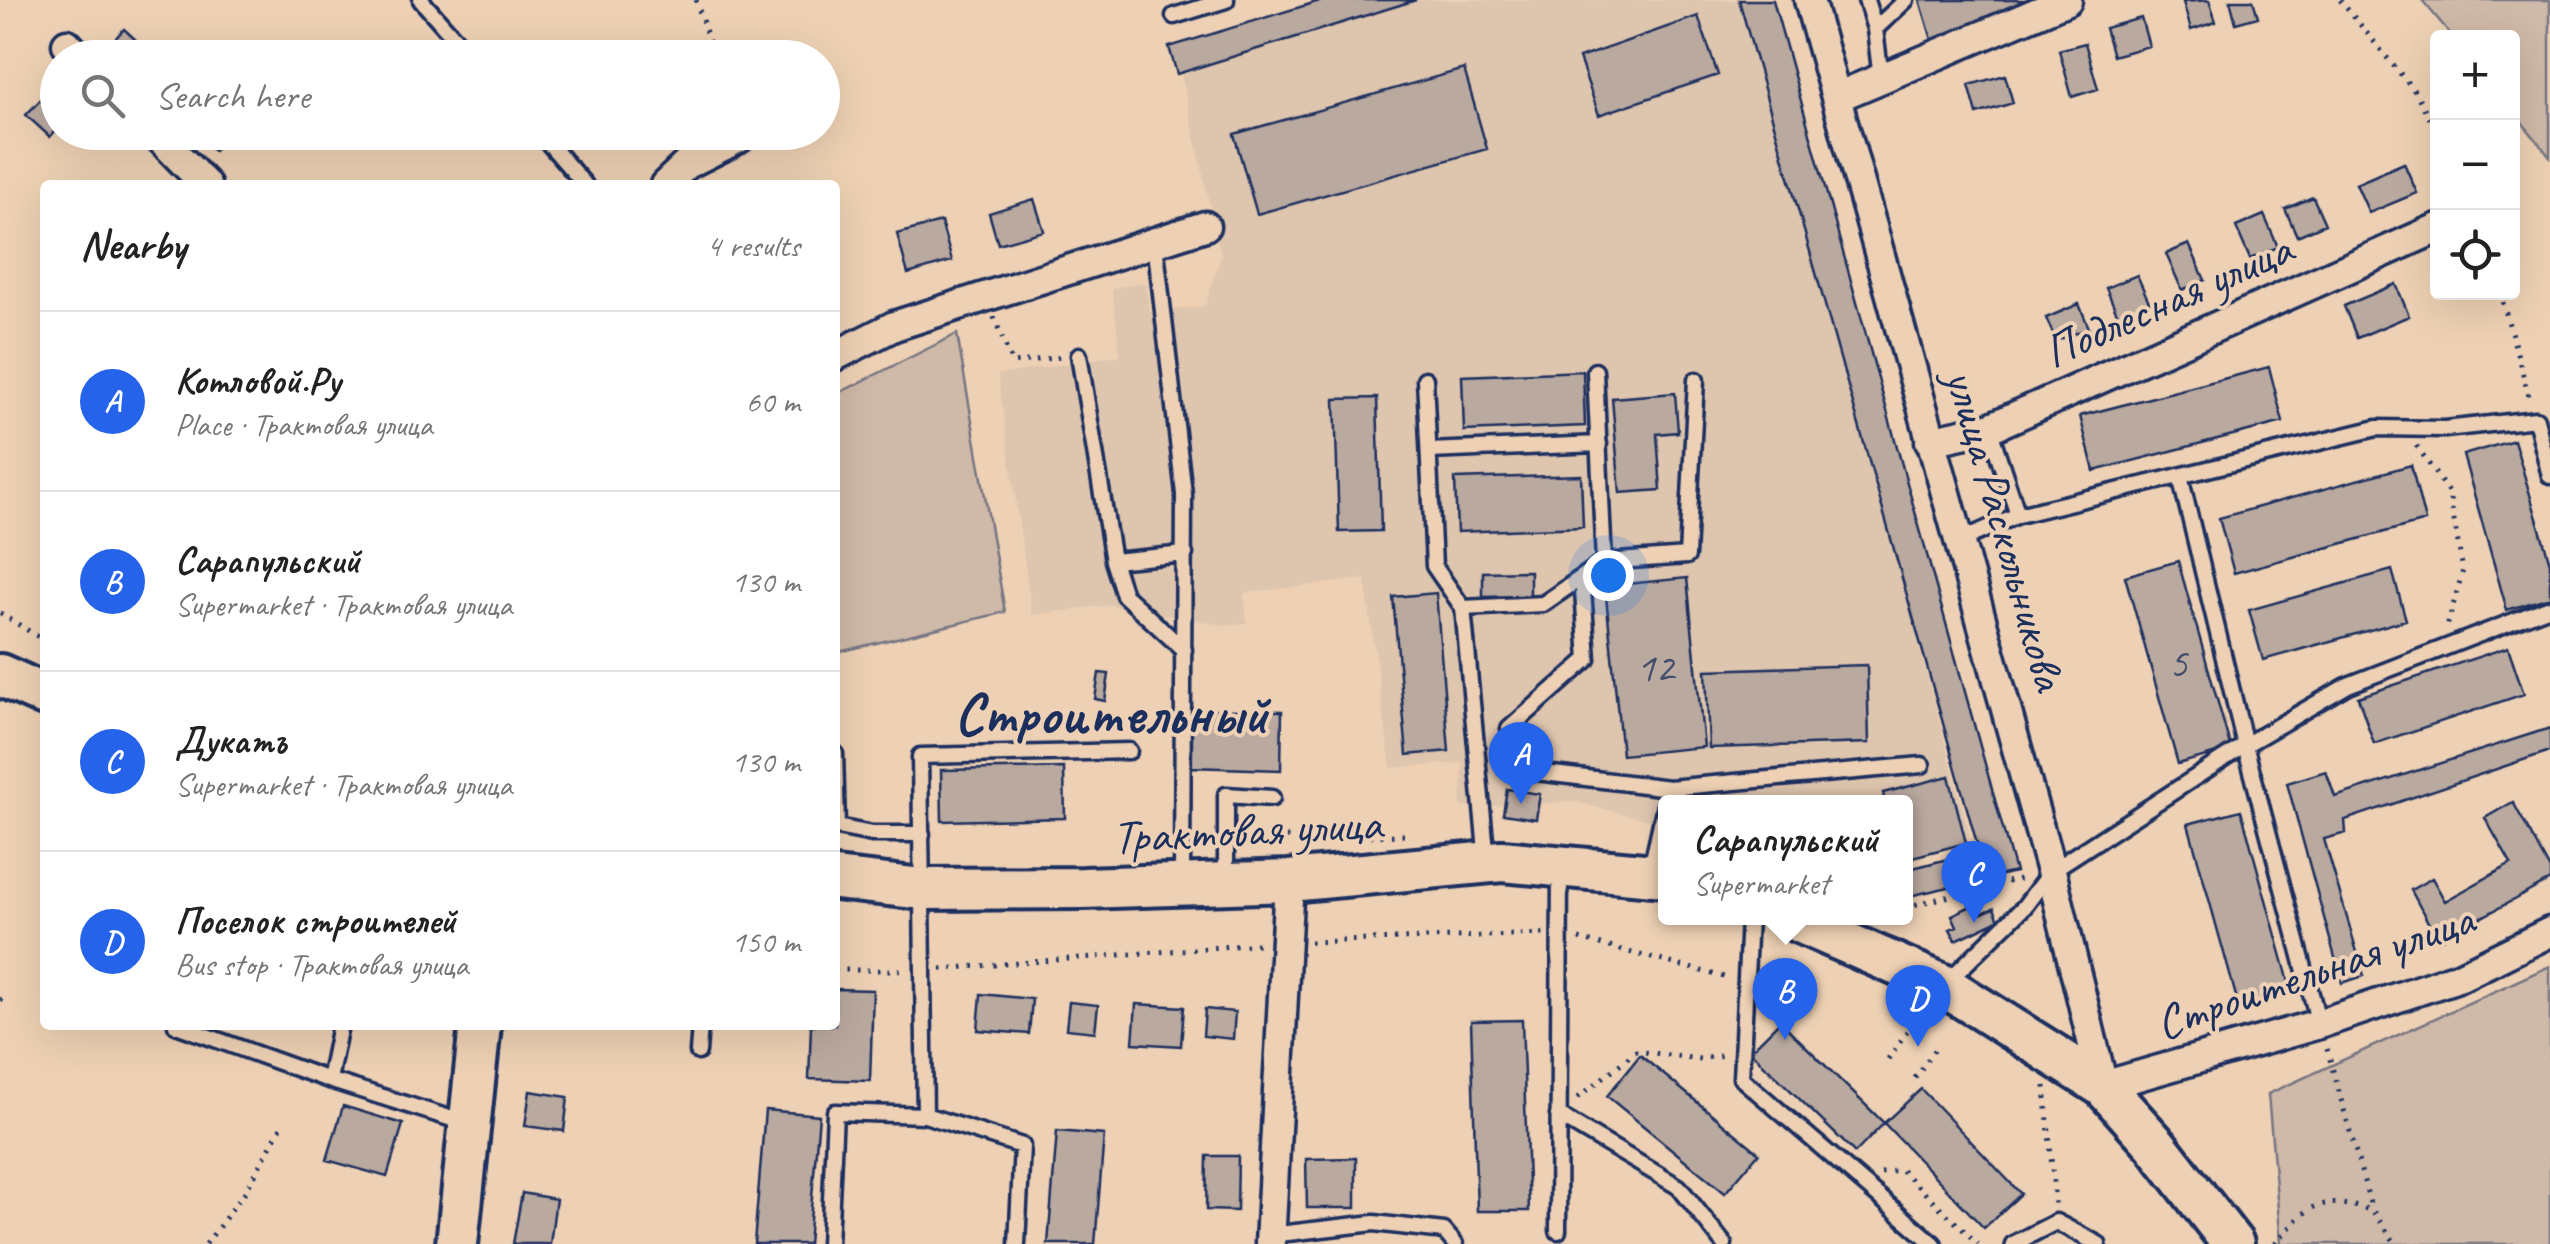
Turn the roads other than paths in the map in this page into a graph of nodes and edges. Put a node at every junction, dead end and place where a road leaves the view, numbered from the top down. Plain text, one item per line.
1 (421, 0) edge
2 (1226, 0) edge
3 (1809, 0) edge
4 (1866, 0) edge
5 (1906, 0) edge
6 (2068, 0) edge
7 (1174, 16) dead end
8 (1876, 29) junction
9 (456, 40) edge
10 (1881, 78) junction
11 (1837, 98) junction
12 (172, 150) edge
13 (555, 150) edge
14 (715, 150) edge
15 (201, 180) edge
16 (581, 180) edge
17 (670, 180) edge
18 (1205, 226) dead end
19 (2430, 232) edge
20 (1155, 242) junction
21 (840, 353) edge
22 (1079, 355) road end
23 (1595, 371) dead end
24 (1425, 379) dead end
25 (1696, 380) dead end
26 (1990, 428) junction
27 (1930, 441) junction
28 (1599, 444) junction
29 (1428, 451) junction
30 (2180, 476) junction
31 (2550, 476) edge
32 (2018, 516) junction
33 (1958, 541) junction
34 (1185, 554) junction
35 (1114, 561) junction
36 (1604, 562) junction
37 (1582, 577) junction
38 (2550, 606) edge
39 (1464, 608) junction
40 (1184, 650) junction
41 (0, 675) edge
42 (40, 694) edge
43 (1509, 729) dead end
44 (2244, 745) junction
45 (1129, 751) dead end
46 (1922, 765) dead end
47 (1528, 771) dead end
48 (1696, 795) edge
49 (1658, 797) edge
50 (1272, 798) dead end
51 (840, 829) edge
52 (922, 834) junction
53 (1486, 862) junction
54 (1560, 866) junction
55 (2051, 871) junction
56 (1657, 875) edge
57 (840, 880) edge
58 (1289, 882) junction
59 (1226, 884) junction
60 (1182, 885) junction
61 (923, 889) junction
62 (1749, 925) edge
63 (1806, 925) edge
64 (2550, 932) edge
65 (1951, 989) junction
66 (2320, 1024) junction
67 (190, 1030) edge
68 (339, 1030) edge
69 (479, 1030) edge
70 (700, 1030) edge
71 (698, 1052) dead end
72 (328, 1080) junction
73 (2104, 1086) junction
74 (1558, 1114) junction
75 (926, 1115) junction
76 (470, 1124) junction
77 (1558, 1231) dead end
78 (1270, 1239) edge
79 (457, 1244) edge
80 (829, 1244) edge
81 (1017, 1244) edge
82 (1455, 1244) edge
83 (1724, 1244) edge
84 (1934, 1244) edge
85 (2012, 1244) edge
86 (2098, 1244) edge
87 (2233, 1244) edge

1 - 9 lane
2 - 7 lane
3 - 11 street, улица Раскольникова
4 - 8 lane
5 - 8 lane
6 - 10 street
8 - 10 lane
10 - 11 street
11 - 27 street, улица Раскольникова
12 - 15 street
13 - 16 lane
14 - 17 street
18 - 20 street
19 - 26 street, Подлесная улица
20 - 21 street
20 - 34 lane
22 - 35 lane
23 - 28 lane
24 - 29 lane
25 - 36 lane
26 - 27 street, Подлесная улица
26 - 32 lane
27 - 33 street, улица Раскольникова
28 - 29 lane
28 - 36 lane
29 - 39 lane
30 - 31 lane
30 - 32 lane
30 - 44 lane
32 - 33 lane
33 - 55 street, улица Раскольникова
34 - 35 lane
34 - 40 lane
35 - 40 lane
36 - 37 lane
37 - 39 lane
37 - 43 lane
38 - 44 lane
39 - 53 lane
40 - 60 lane
41 - 42 main road
44 - 55 lane
44 - 66 lane
45 - 52 lane
46 - 48 lane
47 - 49 lane
50 - 59 lane
51 - 52 lane
52 - 61 lane
53 - 54 main road, Трактовая улица
53 - 58 main road, Трактовая улица
54 - 56 main road, Трактовая улица
54 - 74 lane
55 - 65 lane
55 - 73 street, улица Раскольникова
57 - 61 main road, Трактовая улица
58 - 59 main road, Трактовая улица
58 - 78 street
59 - 60 main road, Трактовая улица
60 - 61 main road, Трактовая улица
61 - 75 lane
62 - 84 lane
63 - 65 main road
64 - 66 street, Строительная улица
65 - 73 main road, улица Раскольникова
66 - 73 street, Строительная улица
67 - 72 lane
68 - 72 lane
69 - 76 main road
70 - 71 lane
72 - 76 lane
73 - 87 main road, улица Раскольникова
74 - 77 lane
74 - 83 lane
75 - 80 lane
75 - 81 lane
76 - 79 main road
78 - 82 lane
85 - 86 lane

